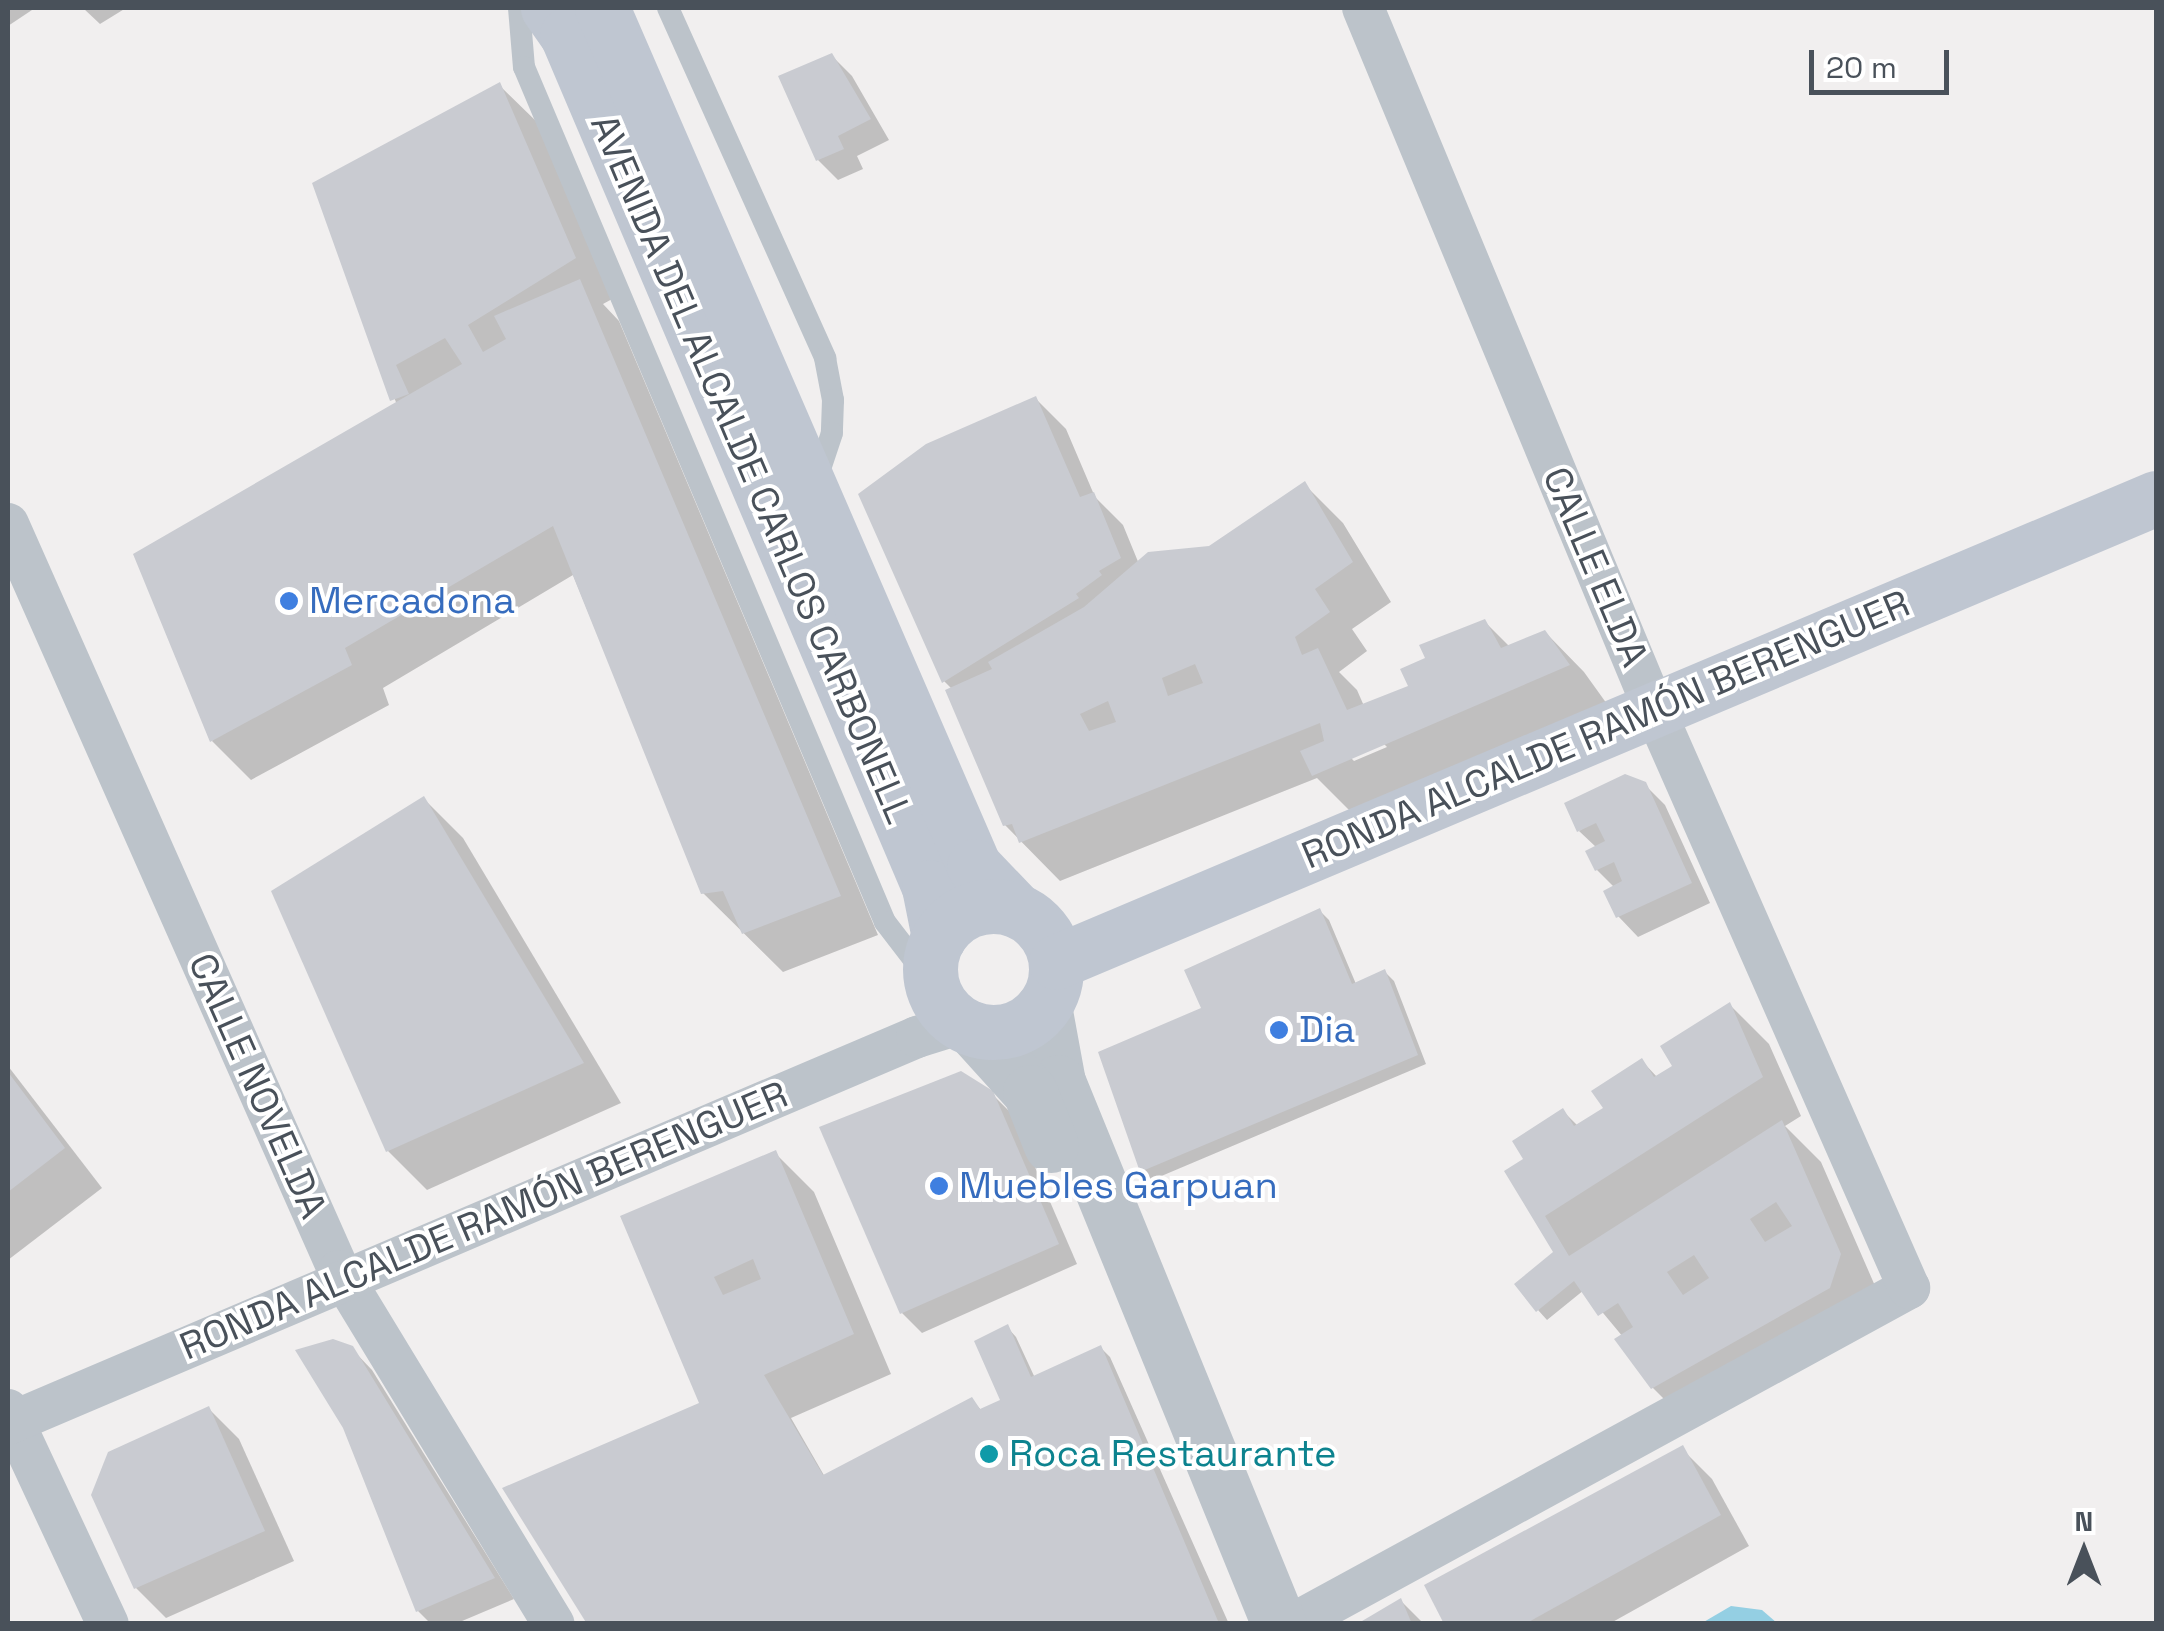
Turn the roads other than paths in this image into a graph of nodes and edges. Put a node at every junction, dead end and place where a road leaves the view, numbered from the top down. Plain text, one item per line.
1 (519, 8) edge
2 (548, 8) edge
3 (602, 8) edge
4 (668, 8) edge
5 (1362, 8) edge
6 (2156, 498) edge
7 (817, 507) junction
8 (8, 524) edge
9 (1654, 709) junction
10 (1016, 910) junction
11 (1050, 984) junction
12 (948, 993) junction
13 (340, 1271) junction
14 (9, 1414) edge
15 (108, 1624) edge
16 (554, 1624) edge
17 (1247, 1624) edge
18 (1279, 1624) edge
19 (1293, 1624) edge

1 - 12 lane
2 - 12 main road, AVENIDA DEL ALCALDE CARLOS CARBONELL
3 - 7 main road, AVENIDA DEL ALCALDE CARLOS CARBONELL
4 - 7 lane
5 - 9 street, CALLE ELDA
6 - 9 main road, RONDA ALCALDE RAMÓN BERENGUER
7 - 10 main road, AVENIDA DEL ALCALDE CARLOS CARBONELL
8 - 13 street, CALLE NOVELDA
9 - 11 main road, RONDA ALCALDE RAMÓN BERENGUER
9 - 19 street, CALLE ELDA
10 - 11 main road
10 - 12 main road
11 - 12 main road
11 - 18 street
12 - 13 street, RONDA ALCALDE RAMÓN BERENGUER
12 - 17 street
13 - 14 street, RONDA ALCALDE RAMÓN BERENGUER
13 - 16 street, CALLE NOVELDA
14 - 15 street

